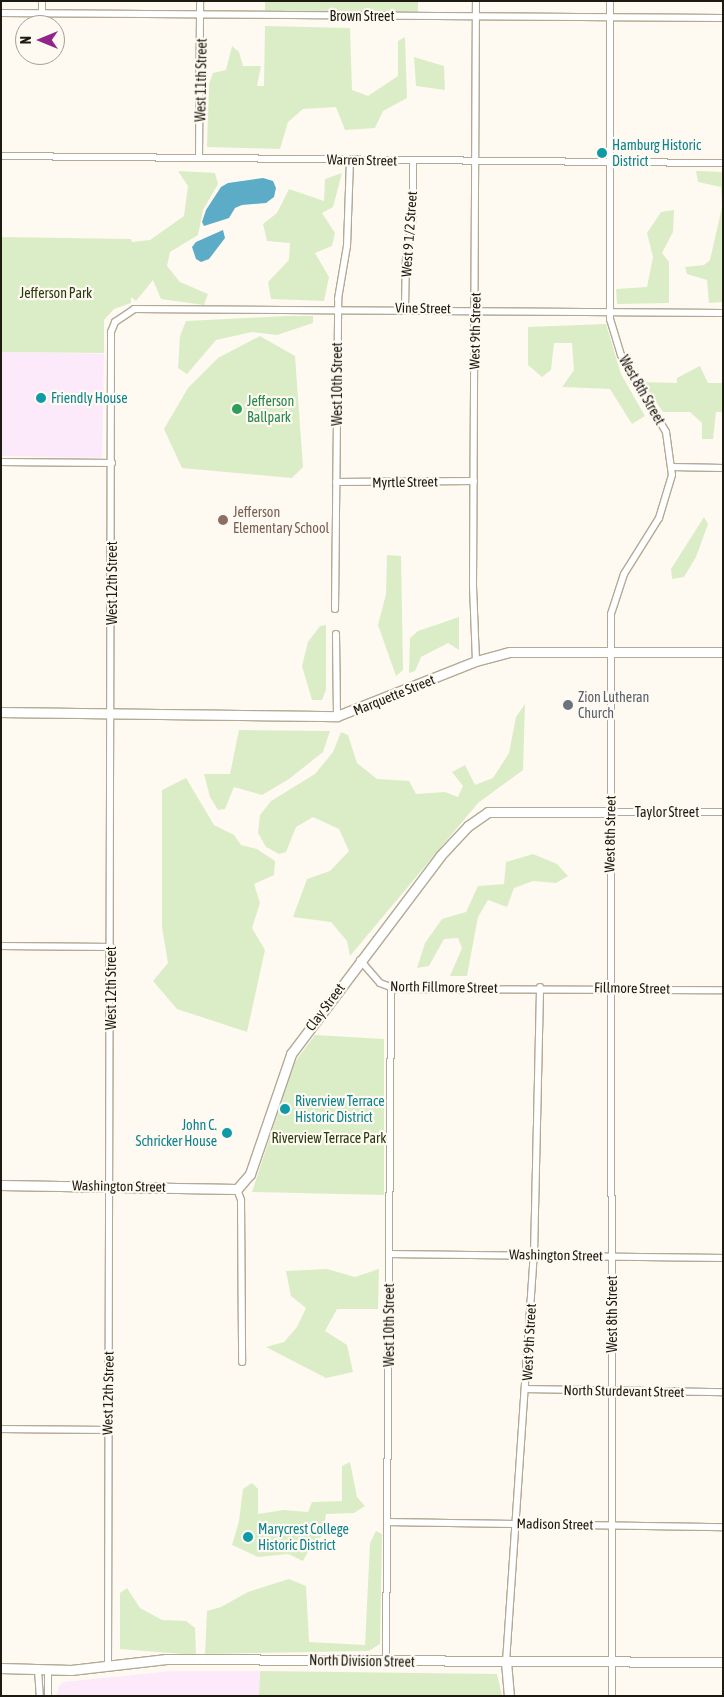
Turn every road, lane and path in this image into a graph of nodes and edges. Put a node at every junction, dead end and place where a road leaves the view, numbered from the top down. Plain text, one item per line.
1 (42, 1) edge
2 (200, 1) edge
3 (476, 1) edge
4 (610, 1) edge
5 (1, 13) edge
6 (42, 13) junction
7 (477, 15) junction
8 (201, 16) junction
9 (610, 16) junction
10 (723, 18) edge
11 (1, 156) edge
12 (200, 158) junction
13 (350, 160) junction
14 (413, 160) junction
15 (477, 161) junction
16 (610, 162) junction
17 (723, 162) edge
18 (338, 308) junction
19 (405, 308) junction
20 (476, 309) junction
21 (610, 312) junction
22 (723, 313) edge
23 (124, 314) joint
24 (1, 462) edge
25 (112, 463) junction
26 (672, 467) junction
27 (723, 468) edge
28 (474, 481) junction
29 (336, 482) junction
30 (335, 609) dead end
31 (336, 634) dead end
32 (611, 652) junction
33 (723, 652) edge
34 (476, 661) junction
35 (1, 712) edge
36 (112, 713) junction
37 (337, 716) junction
38 (610, 812) junction
39 (723, 812) edge
40 (1, 946) edge
41 (111, 947) junction
42 (360, 960) junction
43 (540, 987) junction
44 (391, 988) junction
45 (610, 988) junction
46 (723, 990) edge
47 (1, 1185) edge
48 (109, 1186) junction
49 (238, 1189) junction
50 (389, 1254) junction
51 (534, 1254) junction
52 (612, 1256) junction
53 (723, 1258) edge
54 (242, 1362) dead end
55 (526, 1389) junction
56 (612, 1390) junction
57 (723, 1392) edge
58 (1, 1429) edge
59 (107, 1430) junction
60 (388, 1522) junction
61 (516, 1524) junction
62 (612, 1525) junction
63 (723, 1527) edge
64 (612, 1660) junction
65 (386, 1661) junction
66 (506, 1662) junction
67 (723, 1662) edge
68 (108, 1666) junction
69 (1, 1668) edge
70 (38, 1670) junction
71 (48, 1670) junction
72 (40, 1696) edge
73 (48, 1696) edge
74 (509, 1696) edge
75 (612, 1696) edge

1 - 6 street
2 - 8 street, West 11th Street
3 - 7 street, West 9th Street
4 - 9 street, West 8th Street
5 - 6 street, Brown Street
6 - 8 street, Brown Street
7 - 8 street, Brown Street
7 - 9 street, Brown Street
7 - 15 street, West 9th Street
8 - 12 street, West 11th Street
9 - 10 street, Brown Street
9 - 16 street, West 8th Street
11 - 12 street, Warren Street
12 - 13 street, Warren Street
13 - 14 street, Warren Street
13 - 18 street, West 10th Street
14 - 15 street, Warren Street
14 - 19 street, West 9 1/2 Street
15 - 16 street, Warren Street
15 - 20 street, West 9th Street
16 - 17 street, Warren Street
16 - 21 street, West 8th Street
18 - 19 street, Vine Street
18 - 23 street, Vine Street
18 - 29 street, West 10th Street
19 - 20 street, Vine Street
20 - 21 street, Vine Street
20 - 28 street, West 9th Street
21 - 22 street, Vine Street
21 - 26 street, West 8th Street
23 - 25 street, West 12th Street
24 - 25 street
25 - 36 street, West 12th Street
26 - 27 street
26 - 32 street, West 8th Street
28 - 29 street, Myrtle Street
28 - 34 street, West 9th Street
29 - 30 street, West 10th Street
31 - 37 street
32 - 33 street, Marquette Street
32 - 34 street, Marquette Street
32 - 38 street, West 8th Street
34 - 37 street, Marquette Street
35 - 36 street, Marquette Street
36 - 37 street, Marquette Street
36 - 41 street, West 12th Street
38 - 39 street, Taylor Street
38 - 42 street, Clay Street
38 - 45 street, West 8th Street
40 - 41 street
41 - 48 street, West 12th Street
42 - 44 street, North Fillmore Street
42 - 49 street, Clay Street
43 - 44 street, North Fillmore Street
43 - 45 street, Fillmore Street
43 - 51 street, West 9th Street
44 - 50 street, West 10th Street
45 - 46 street, Fillmore Street
45 - 52 street, West 8th Street
47 - 48 street, Washington Street
48 - 49 street, Washington Street
48 - 59 street, West 12th Street
49 - 54 street
50 - 51 street, Washington Street
50 - 60 street, West 10th Street
51 - 52 street, Washington Street
51 - 55 street, West 9th Street
52 - 53 street, Washington Street
52 - 56 street, West 8th Street
55 - 56 street, North Sturdevant Street
55 - 61 street, West 9th Street
56 - 57 street, North Sturdevant Street
56 - 62 street, West 8th Street
58 - 59 street
59 - 68 street, West 12th Street
60 - 61 street, Madison Street
60 - 65 street, West 10th Street
61 - 62 street, Madison Street
61 - 66 street, West 9th Street
62 - 63 street, Madison Street
62 - 64 street, West 8th Street
64 - 66 street, North Division Street
64 - 67 street, North Division Street
64 - 75 street, West 8th Street
65 - 66 street, North Division Street
65 - 68 street, North Division Street
66 - 74 street, West 9th Street
68 - 71 street, North Division Street
69 - 70 street, North Division Street
70 - 71 street, North Division Street
70 - 72 street
71 - 73 street

